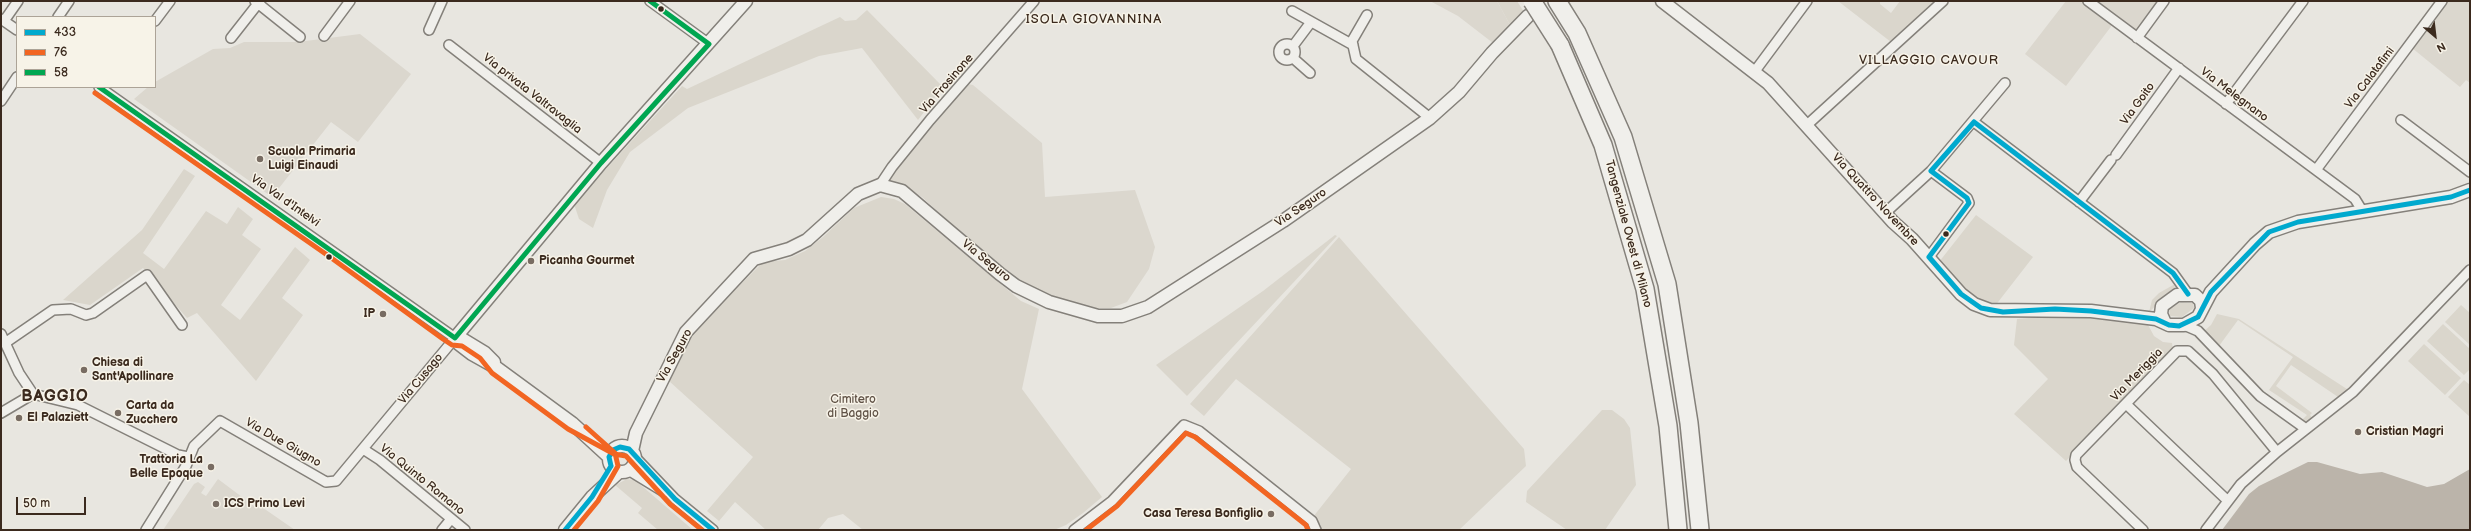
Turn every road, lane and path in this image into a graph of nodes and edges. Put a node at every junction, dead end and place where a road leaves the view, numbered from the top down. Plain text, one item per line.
1 (18, 1) edge
2 (69, 1) edge
3 (170, 1) edge
4 (350, 1) edge
5 (442, 1) edge
6 (650, 1) edge
7 (746, 1) edge
8 (1034, 1) edge
9 (1557, 1) edge
10 (1662, 1) edge
11 (1807, 1) edge
12 (1944, 1) edge
13 (2088, 1) edge
14 (2164, 1) edge
15 (2303, 1) edge
16 (2442, 1) edge
17 (258, 2) edge
18 (1530, 8) edge
19 (1292, 11) dead end
20 (1367, 15) dead end
21 (59, 16) edge
22 (2, 20) edge
23 (156, 20) edge
24 (1311, 22) junction
25 (16, 29) edge
26 (429, 30) dead end
27 (324, 36) dead end
28 (300, 37) dead end
29 (231, 38) dead end
30 (2137, 38) junction
31 (709, 44) junction
32 (449, 45) dead end
33 (1293, 46) junction
34 (1353, 46) junction
35 (1293, 58) junction
36 (2179, 68) junction
37 (1755, 71) junction
38 (1310, 73) dead end
39 (16, 79) edge
40 (2005, 83) dead end
41 (102, 88) edge
42 (1, 100) edge
43 (2226, 104) junction
44 (1430, 118) junction
45 (2401, 120) dead end
46 (1807, 125) junction
47 (1971, 126) junction
48 (601, 162) junction
49 (2316, 170) junction
50 (1931, 172) junction
51 (2470, 172) edge
52 (880, 185) junction
53 (2470, 190) edge
54 (2079, 202) junction
55 (1885, 212) junction
56 (2363, 212) junction
57 (1929, 257) junction
58 (2470, 270) edge
59 (2193, 302) junction
60 (2160, 310) junction
61 (2145, 318) junction
62 (2164, 323) junction
63 (182, 325) dead end
64 (2184, 325) junction
65 (2198, 331) junction
66 (3, 338) edge
67 (455, 338) junction
68 (33, 394) junction
69 (2126, 404) junction
70 (1, 413) edge
71 (2306, 429) junction
72 (636, 433) junction
73 (364, 449) junction
74 (2277, 452) junction
75 (633, 454) junction
76 (188, 457) junction
77 (617, 460) junction
78 (336, 481) joint
79 (675, 499) junction
80 (2228, 501) junction
81 (451, 519) junction
82 (146, 530) edge
83 (442, 530) edge
84 (465, 530) edge
85 (565, 530) edge
86 (713, 530) edge
87 (1074, 530) edge
88 (1316, 530) edge
89 (1678, 530) edge
90 (1700, 530) edge
91 (2143, 530) edge
92 (2206, 530) edge

1 - 22 street
2 - 21 street
3 - 23 street
4 - 27 street
5 - 26 street
6 - 31 street
7 - 31 street, Via Cusago
8 - 52 street, Via Frosinone
9 - 90 highway, Tangenziale Ovest di Milano
10 - 37 street, Via Quattro Novembre
11 - 37 street
12 - 46 street
13 - 30 street, Via Melegnano
14 - 30 street
15 - 43 street
16 - 49 street, Via Calatafimi
17 - 28 street
17 - 29 street
18 - 44 street, Via Seguro
18 - 89 highway, Tangenziale Ovest di Milano, bridge
19 - 24 street
20 - 34 street
22 - 25 street
24 - 33 street
24 - 34 street
30 - 36 street, Via Melegnano
31 - 48 street, Via Cusago
32 - 48 street, Via privata Valtravaglia
33 - 35 street
33 - 35 street
34 - 44 street
35 - 38 street
36 - 43 street, Via Melegnano
36 - 54 street, Via Goito
37 - 46 street, Via Quattro Novembre
39 - 42 street
40 - 47 street
41 - 67 street, Via Val d'Intelvi
43 - 49 street, Via Melegnano
44 - 52 street, Via Seguro
45 - 51 street
46 - 55 street, Via Quattro Novembre
47 - 50 street
47 - 54 street
48 - 67 street, Via Cusago
49 - 56 street, Via Melegnano
50 - 55 street
50 - 57 street
52 - 72 street, Via Seguro
53 - 56 street
54 - 59 street
55 - 57 street, Via Quattro Novembre
56 - 59 street
57 - 61 street, Via Quattro Novembre
58 - 71 street
59 - 60 street
59 - 64 street
59 - 65 street
60 - 61 street
60 - 62 street
61 - 62 street, Via Quattro Novembre
62 - 64 street, Via Quattro Novembre
63 - 66 street
64 - 65 street
65 - 71 street
66 - 68 street
67 - 73 street, Via Cusago
67 - 77 street
68 - 70 street
68 - 76 street
69 - 74 street, Via Meriggia
69 - 80 street
69 - 91 street, Via Meriggia
71 - 74 street
72 - 75 street, Via Seguro
72 - 77 street, Via Seguro
73 - 78 street, Via Cusago
73 - 81 street, Via Quinto Romano
74 - 80 street
75 - 77 street
75 - 77 street, Via Seguro
75 - 79 street
76 - 78 street, Via Due Giugno
76 - 82 street
77 - 79 street
77 - 85 street, Via Seguro
79 - 86 street
80 - 92 street
81 - 83 street
81 - 84 street, Via Quinto Romano
87 - 88 street

